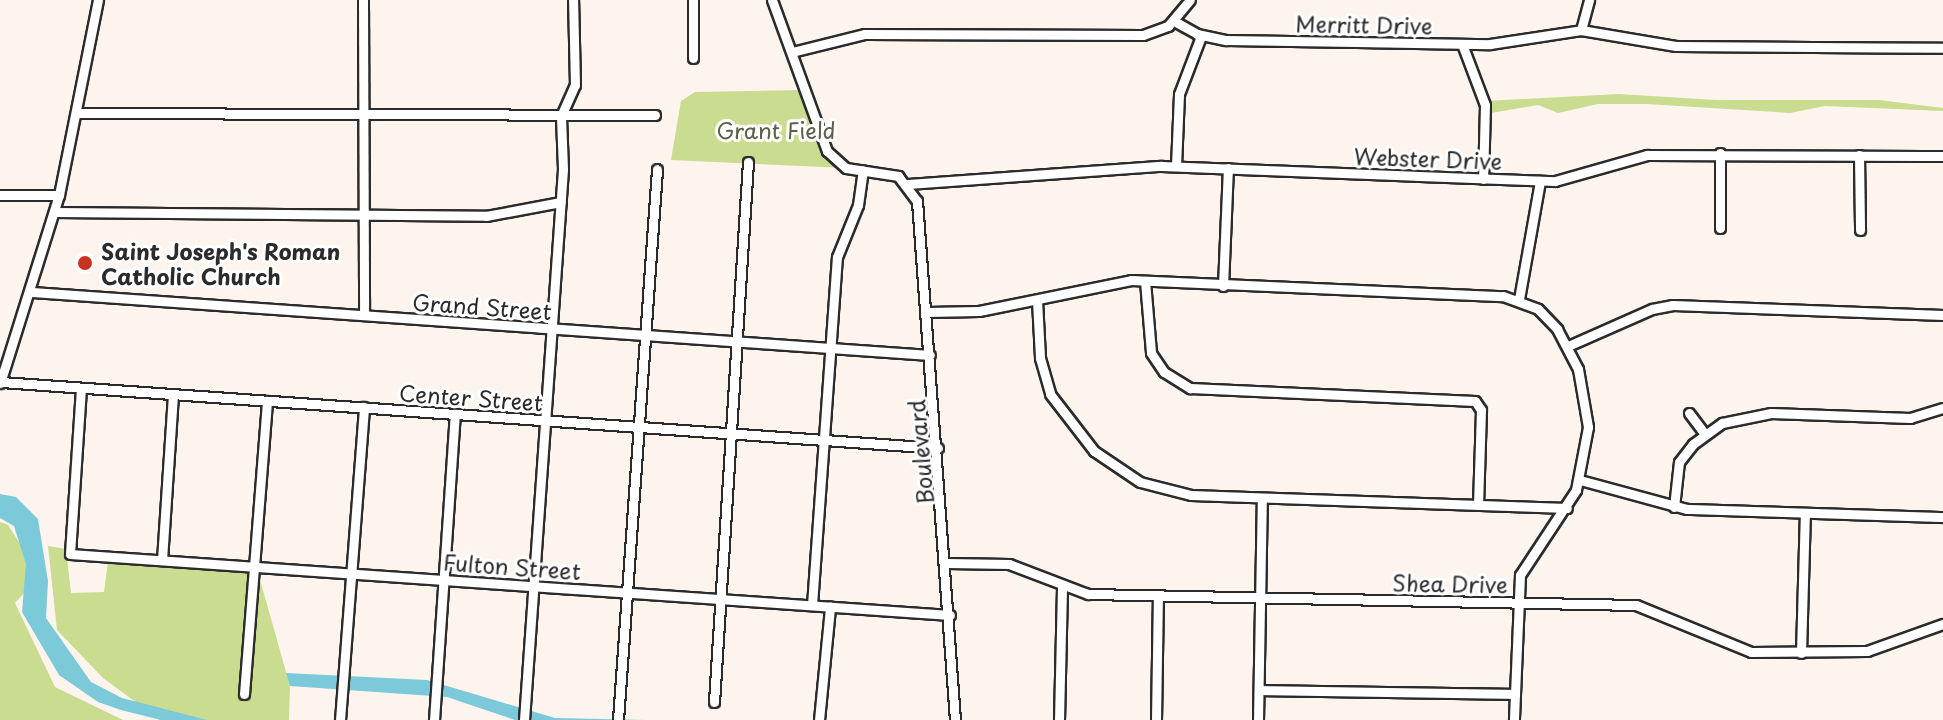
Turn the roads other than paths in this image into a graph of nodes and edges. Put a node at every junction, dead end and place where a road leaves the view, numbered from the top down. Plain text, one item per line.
1 (98, 0) edge
2 (363, 0) edge
3 (573, 0) edge
4 (693, 0) edge
5 (772, 0) edge
6 (1190, 0) edge
7 (1589, 0) edge
8 (1174, 21) junction
9 (1581, 30) junction
10 (1201, 36) junction
11 (1462, 44) junction
12 (1943, 48) edge
13 (792, 52) junction
14 (693, 58) dead end
15 (78, 113) junction
16 (362, 115) junction
17 (655, 115) dead end
18 (561, 116) junction
19 (1720, 153) junction
20 (1859, 155) junction
21 (1943, 156) edge
22 (748, 162) dead end
23 (1176, 166) junction
24 (1228, 168) junction
25 (657, 169) dead end
26 (863, 170) junction
27 (1483, 179) junction
28 (1540, 181) junction
29 (908, 184) junction
30 (0, 195) edge
31 (59, 195) junction
32 (561, 202) junction
33 (55, 212) junction
34 (363, 215) junction
35 (1720, 228) dead end
36 (1860, 230) dead end
37 (1145, 281) junction
38 (1223, 286) junction
39 (32, 292) junction
40 (1519, 299) junction
41 (1037, 300) junction
42 (927, 312) junction
43 (364, 315) junction
44 (1943, 315) edge
45 (552, 329) junction
46 (646, 335) junction
47 (737, 341) junction
48 (1568, 346) junction
49 (830, 348) junction
50 (930, 355) junction
51 (0, 383) edge
52 (81, 388) junction
53 (173, 394) junction
54 (267, 401) junction
55 (364, 407) junction
56 (1943, 408) edge
57 (1689, 413) dead end
58 (455, 414) junction
59 (546, 420) junction
60 (639, 427) junction
61 (731, 433) junction
62 (1705, 434) junction
63 (824, 440) junction
64 (938, 448) junction
65 (1580, 480) junction
66 (1262, 498) junction
67 (1478, 505) junction
68 (1674, 507) junction
69 (1567, 508) junction
70 (1805, 514) junction
71 (1943, 517) edge
72 (162, 560) junction
73 (947, 563) junction
74 (254, 566) junction
75 (351, 573) junction
76 (444, 580) junction
77 (535, 586) junction
78 (1062, 588) junction
79 (628, 593) junction
80 (1158, 595) junction
81 (1261, 597) junction
82 (719, 599) junction
83 (1517, 602) junction
84 (812, 605) junction
85 (830, 607) junction
86 (950, 615) junction
87 (1943, 624) edge
88 (1801, 653) junction
89 (1259, 690) junction
90 (244, 694) dead end
91 (1515, 694) junction
92 (714, 702) dead end
93 (618, 716) edge
94 (340, 720) edge
95 (434, 720) edge
96 (524, 720) edge
97 (819, 720) edge
98 (955, 720) edge
99 (1059, 720) edge
100 (1156, 720) edge
101 (1258, 720) edge
102 (1514, 720) edge

1 - 15 street
2 - 16 street
3 - 18 street
4 - 14 street
5 - 13 street
6 - 8 street
7 - 9 street
8 - 10 street, Merritt Drive
8 - 13 street
9 - 11 street, Merritt Drive
9 - 12 street, Merritt Drive
10 - 11 street, Merritt Drive
10 - 23 street
11 - 27 street
13 - 26 street
15 - 16 street
15 - 31 street
16 - 18 street
16 - 34 street
17 - 18 street
18 - 32 street
19 - 20 street, Webster Drive
19 - 28 street, Webster Drive
19 - 35 street
20 - 21 street, Webster Drive
20 - 36 street
22 - 47 street
23 - 24 street, Webster Drive
23 - 29 street, Webster Drive
24 - 27 street, Webster Drive
24 - 38 street
25 - 46 street
26 - 29 street
26 - 49 street
27 - 28 street, Webster Drive
28 - 40 street
29 - 42 street, Boulevard
30 - 31 street
31 - 33 street
32 - 34 street
32 - 45 street
33 - 34 street
33 - 39 street
34 - 43 street
37 - 38 street
37 - 41 street
37 - 67 street
38 - 40 street
39 - 43 street, Grand Street
39 - 51 street
40 - 48 street
41 - 42 street
41 - 66 street
42 - 50 street, Boulevard
43 - 45 street, Grand Street
44 - 48 street
45 - 46 street, Grand Street
45 - 59 street
46 - 47 street, Grand Street
46 - 60 street
47 - 49 street, Grand Street
47 - 61 street
48 - 65 street
49 - 50 street, Grand Street
49 - 63 street
50 - 64 street, Boulevard
51 - 52 street, Center Street
52 - 53 street, Center Street
52 - 72 street, Fulton Street
53 - 54 street, Center Street
53 - 72 street
54 - 55 street, Center Street
54 - 74 street
55 - 58 street, Center Street
55 - 75 street
56 - 62 street
57 - 62 street
58 - 59 street, Center Street
58 - 76 street
59 - 60 street, Center Street
59 - 77 street
60 - 61 street, Center Street
60 - 79 street
61 - 63 street, Center Street
61 - 82 street
62 - 68 street
63 - 64 street, Center Street
63 - 84 street
64 - 73 street, Boulevard
65 - 68 street
65 - 69 street
66 - 67 street
66 - 81 street
67 - 69 street
68 - 70 street
69 - 83 street
70 - 71 street
70 - 88 street
72 - 74 street, Fulton Street
73 - 78 street, Shea Drive
73 - 86 street, Boulevard
74 - 75 street, Fulton Street
74 - 90 street
75 - 76 street, Fulton Street
75 - 94 street
76 - 77 street, Fulton Street
76 - 95 street
77 - 79 street, Fulton Street
77 - 96 street
78 - 80 street, Shea Drive
78 - 99 street
79 - 82 street, Fulton Street
79 - 93 street
80 - 81 street, Shea Drive
80 - 100 street
81 - 83 street, Shea Drive
81 - 89 street
82 - 84 street, Fulton Street
82 - 92 street
83 - 88 street, Shea Drive
83 - 91 street
84 - 85 street, Fulton Street
85 - 86 street, Fulton Street
85 - 97 street
86 - 98 street, Boulevard
87 - 88 street, Shea Drive
89 - 91 street
89 - 101 street
91 - 102 street

